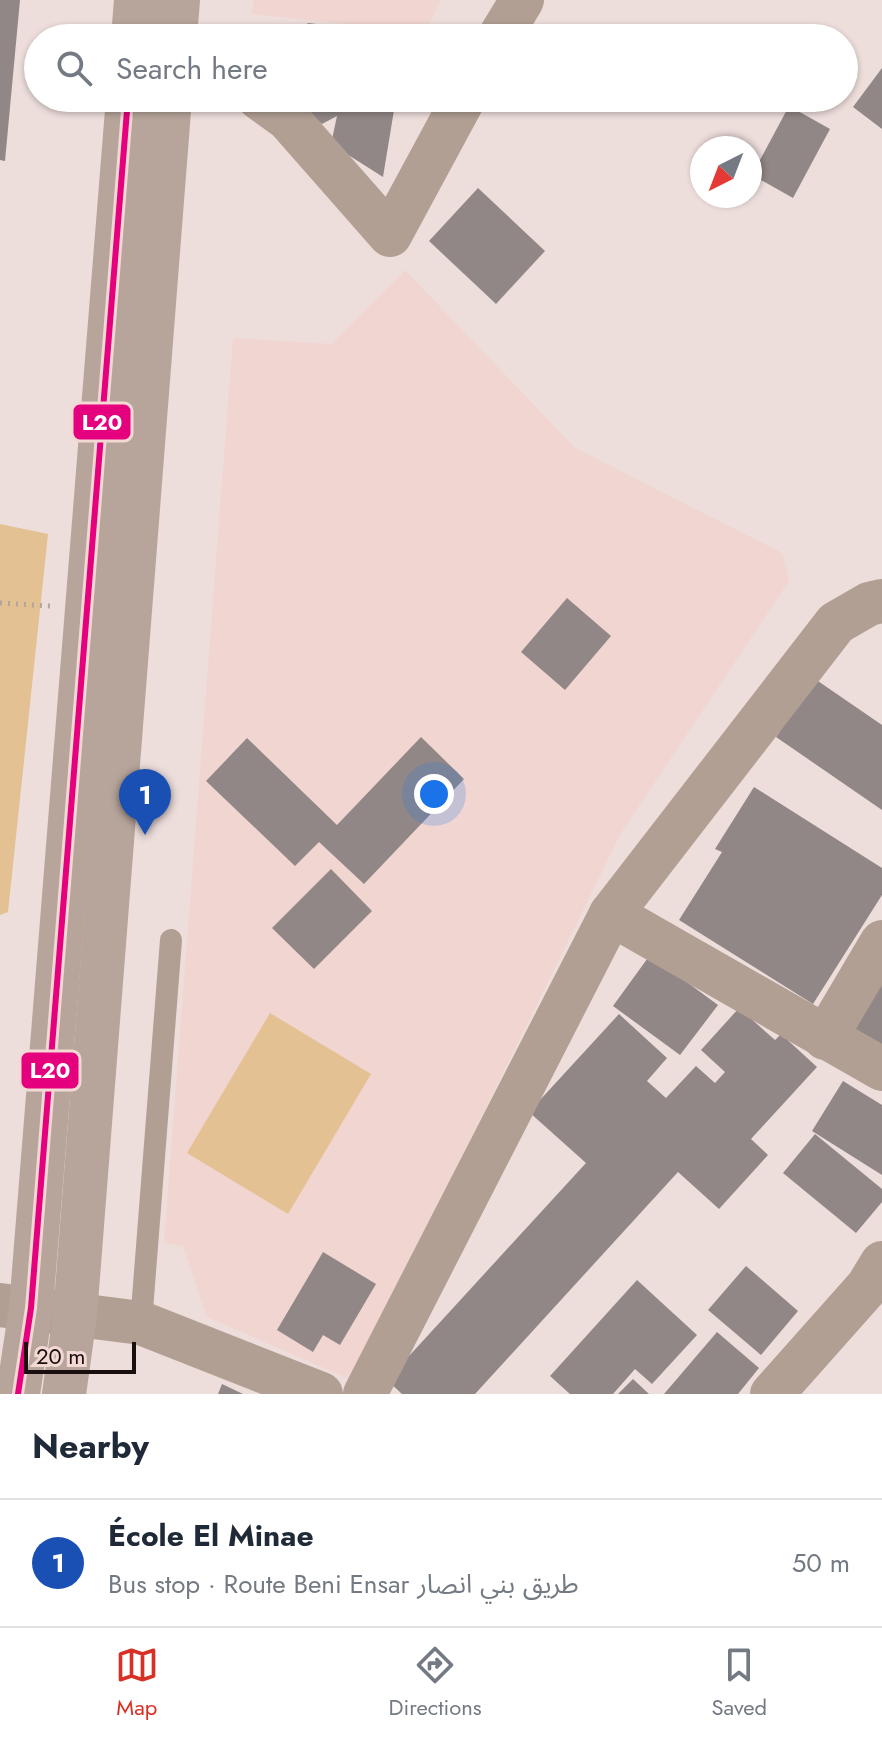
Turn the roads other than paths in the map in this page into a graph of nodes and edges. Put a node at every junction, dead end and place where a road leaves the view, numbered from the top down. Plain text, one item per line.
1 (136, 0) edge
2 (178, 0) edge
3 (522, 0) edge
4 (134, 24) edge
5 (176, 24) edge
6 (507, 24) edge
7 (127, 112) edge
8 (169, 112) edge
9 (278, 112) edge
10 (456, 112) edge
11 (882, 601) edge
12 (611, 914) junction
13 (171, 940) dead end
14 (882, 942) edge
15 (825, 1038) junction
16 (882, 1069) edge
17 (882, 1263) edge
18 (16, 1306) edge
19 (75, 1315) junction
20 (141, 1323) junction
21 (18, 1394) edge
22 (64, 1394) edge
23 (321, 1394) edge
24 (365, 1394) edge
25 (772, 1394) edge

1 - 4 highway
2 - 5 highway
3 - 6 street
7 - 18 highway
8 - 19 highway
9 - 10 street
11 - 12 street
12 - 15 street
12 - 24 street
13 - 20 lane
14 - 15 street
15 - 16 street
17 - 25 street
18 - 19 street
18 - 21 highway
19 - 20 street
19 - 22 highway
20 - 23 street

